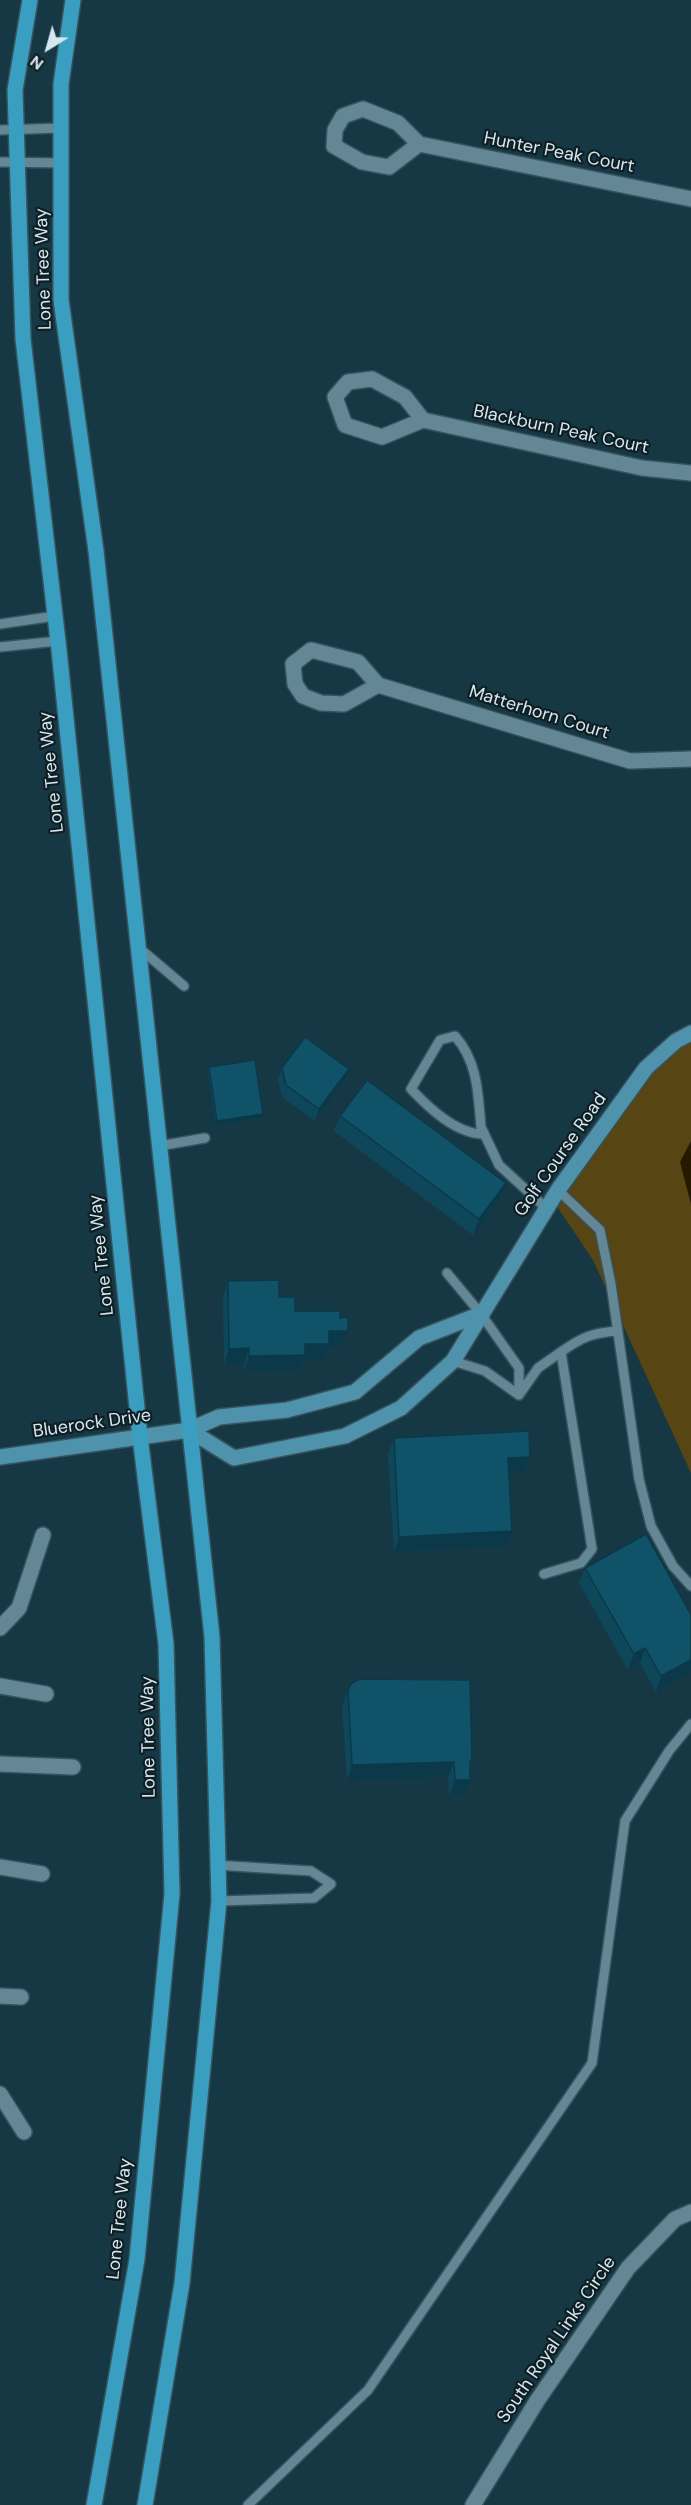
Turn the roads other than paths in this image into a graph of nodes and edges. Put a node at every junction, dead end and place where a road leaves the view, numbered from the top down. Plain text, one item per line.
1 (30, 0) edge
2 (73, 0) edge
3 (60, 128) junction
4 (16, 129) junction
5 (0, 130) edge
6 (419, 144) junction
7 (0, 162) edge
8 (17, 162) junction
9 (60, 163) junction
10 (691, 199) edge
11 (423, 420) junction
12 (691, 473) edge
13 (55, 616) junction
14 (0, 624) edge
15 (58, 641) junction
16 (0, 647) edge
17 (378, 685) junction
18 (691, 759) edge
19 (138, 947) junction
20 (184, 986) dead end
21 (691, 1033) edge
22 (484, 1134) junction
23 (205, 1138) dead end
24 (159, 1146) junction
25 (558, 1190) junction
26 (546, 1208) junction
27 (447, 1273) dead end
28 (481, 1314) junction
29 (617, 1330) junction
30 (561, 1352) junction
31 (453, 1361) junction
32 (519, 1395) junction
33 (189, 1430) junction
34 (140, 1437) junction
35 (0, 1457) edge
36 (44, 1535) dead end
37 (544, 1574) dead end
38 (691, 1586) edge
39 (0, 1628) edge
40 (0, 1686) edge
41 (46, 1694) dead end
42 (691, 1724) edge
43 (0, 1764) edge
44 (73, 1767) dead end
45 (216, 1865) junction
46 (0, 1867) edge
47 (42, 1874) dead end
48 (219, 1901) junction
49 (0, 1996) edge
50 (21, 1997) dead end
51 (0, 2094) edge
52 (24, 2132) dead end
53 (691, 2212) edge
54 (94, 2505) edge
55 (145, 2505) edge
56 (248, 2505) edge
57 (473, 2505) edge

1 - 4 main road, Lone Tree Way
2 - 3 main road, Lone Tree Way
3 - 4 lane
3 - 9 main road, Lone Tree Way
4 - 5 lane
4 - 8 main road, Lone Tree Way
6 - 6 street
6 - 10 street, Hunter Peak Court
7 - 8 lane
8 - 9 lane
8 - 13 main road, Lone Tree Way
9 - 19 main road, Lone Tree Way
11 - 11 street
11 - 12 street, Blackburn Peak Court
13 - 14 lane
13 - 15 main road, Lone Tree Way
15 - 16 lane
15 - 34 main road, Lone Tree Way
17 - 17 street
17 - 18 street, Matterhorn Court
19 - 20 lane
19 - 24 main road, Lone Tree Way
21 - 25 street, Golf Course Road
22 - 22 lane
22 - 26 lane
23 - 24 lane
24 - 33 main road, Lone Tree Way
25 - 26 street, Golf Course Road
25 - 29 lane
26 - 28 street, Golf Course Road
27 - 28 lane
28 - 31 street, Golf Course Road
28 - 32 lane
28 - 33 street
29 - 30 lane
29 - 38 lane
30 - 32 lane
30 - 37 lane
31 - 32 lane
31 - 33 street, Golf Course Road
33 - 34 street, Bluerock Drive
33 - 45 main road, Lone Tree Way
34 - 35 street, Bluerock Drive
34 - 54 main road, Lone Tree Way
36 - 39 street
40 - 41 street
42 - 56 lane
43 - 44 street
45 - 48 main road, Lone Tree Way
45 - 48 lane
46 - 47 street
48 - 55 main road, Lone Tree Way
49 - 50 street
51 - 52 street
53 - 57 street, South Royal Links Circle

